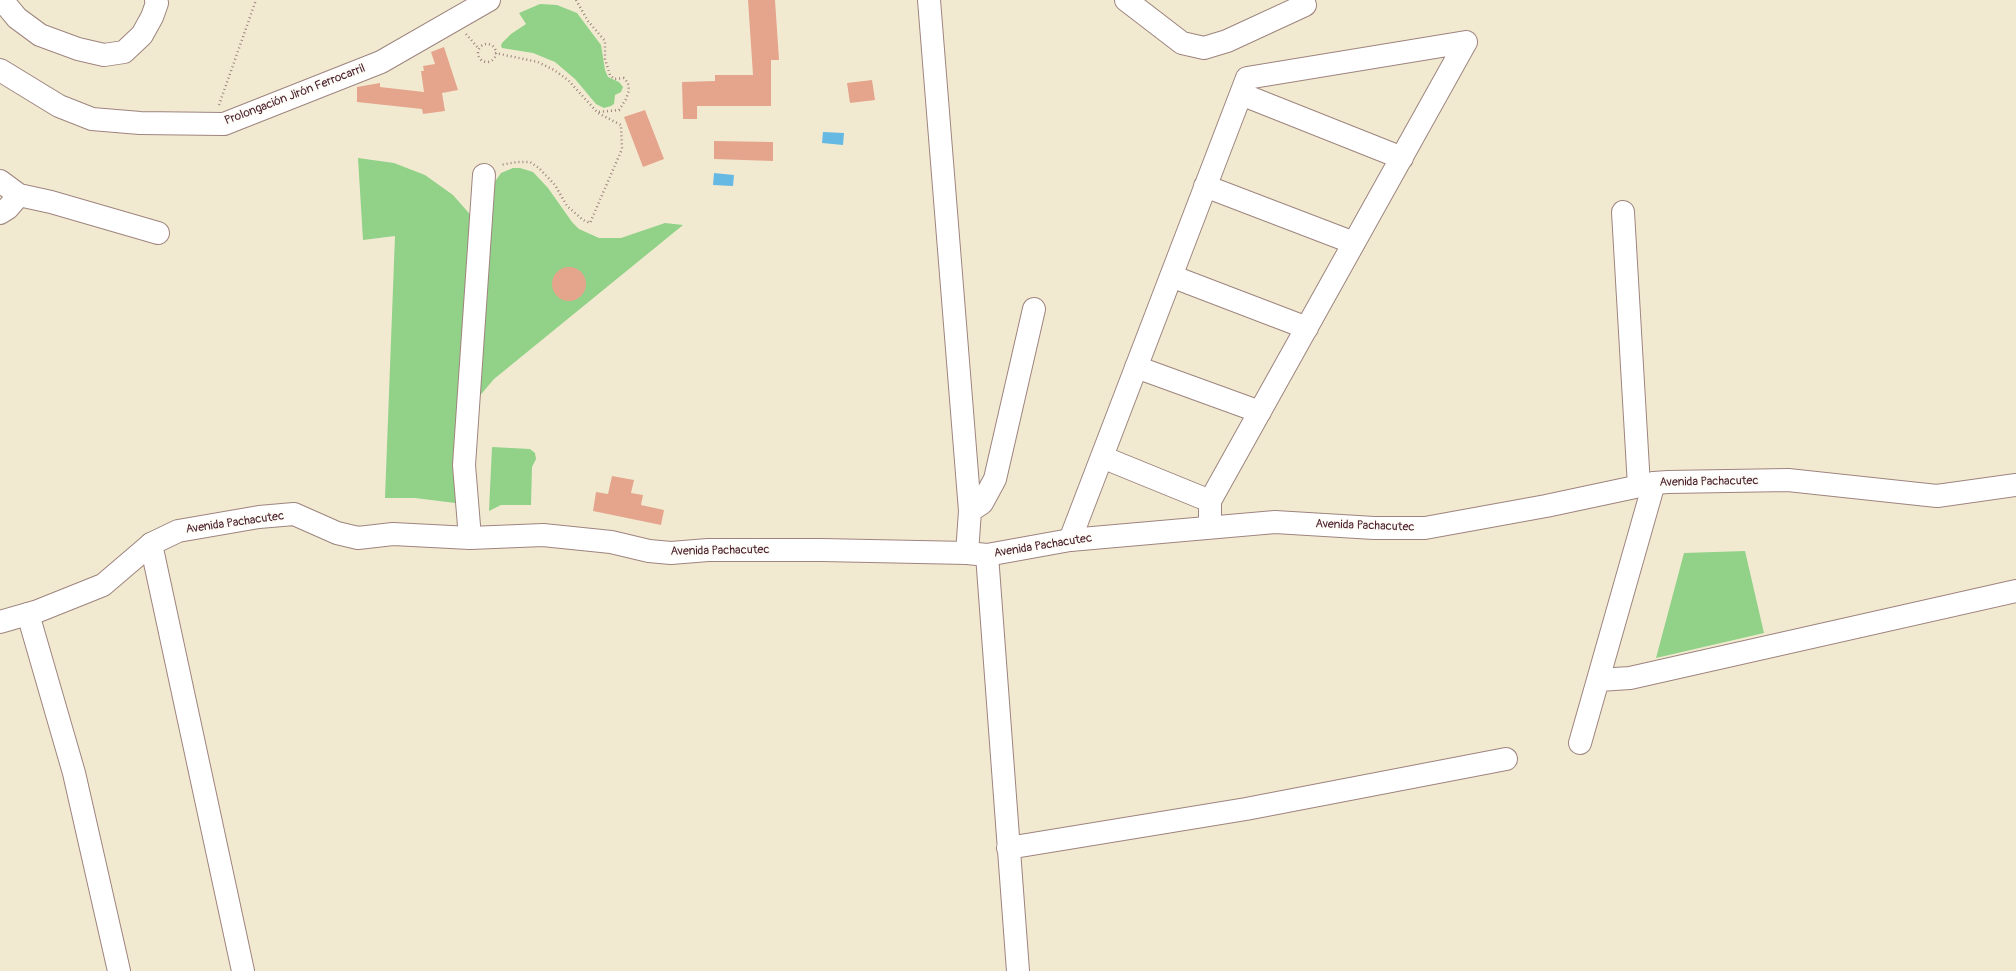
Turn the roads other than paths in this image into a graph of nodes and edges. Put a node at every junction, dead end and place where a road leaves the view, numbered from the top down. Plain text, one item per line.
1 (2, 0) edge
2 (156, 0) edge
3 (489, 0) edge
4 (929, 0) edge
5 (1126, 0) edge
6 (1305, 5) dead end
7 (0, 70) edge
8 (1241, 94) junction
9 (1402, 158) junction
10 (484, 175) road end
11 (0, 181) edge
12 (1205, 186) junction
13 (19, 194) junction
14 (1622, 212) dead end
15 (0, 213) edge
16 (158, 233) dead end
17 (1354, 243) junction
18 (1171, 276) junction
19 (1034, 309) dead end
20 (1307, 328) junction
21 (1136, 366) junction
22 (1260, 412) junction
23 (1102, 457) junction
24 (1647, 484) junction
25 (2016, 485) edge
26 (1210, 501) junction
27 (970, 510) junction
28 (1210, 528) junction
29 (470, 538) junction
30 (1070, 540) junction
31 (151, 544) junction
32 (977, 554) junction
33 (2016, 591) edge
34 (28, 614) junction
35 (0, 622) edge
36 (1598, 680) junction
37 (1580, 743) dead end
38 (1506, 760) dead end
39 (1008, 848) junction
40 (119, 971) edge
41 (243, 971) edge
42 (1018, 971) edge

1 - 2 street
3 - 7 street, Prolongación Jirón Ferrocarril
4 - 27 street
5 - 6 street
8 - 9 street
8 - 9 street
8 - 12 street
9 - 17 street
10 - 29 street
11 - 13 street
12 - 17 street
12 - 18 street
13 - 15 street
13 - 16 street
14 - 24 street
17 - 20 street
18 - 20 street
18 - 21 street
19 - 27 street
20 - 22 street
21 - 22 street
21 - 23 street
22 - 26 street
23 - 26 street
23 - 30 street
24 - 25 street, Avenida Pachacutec
24 - 28 street, Avenida Pachacutec
24 - 36 street
26 - 28 street
27 - 32 street
28 - 30 street, Avenida Pachacutec
29 - 31 street, Avenida Pachacutec
29 - 32 street, Avenida Pachacutec
30 - 32 street, Avenida Pachacutec
31 - 34 street, Avenida Pachacutec
31 - 41 street
32 - 39 street
33 - 36 street
34 - 35 street, Avenida Pachacutec
34 - 40 street
36 - 37 street
38 - 39 street
39 - 42 street

